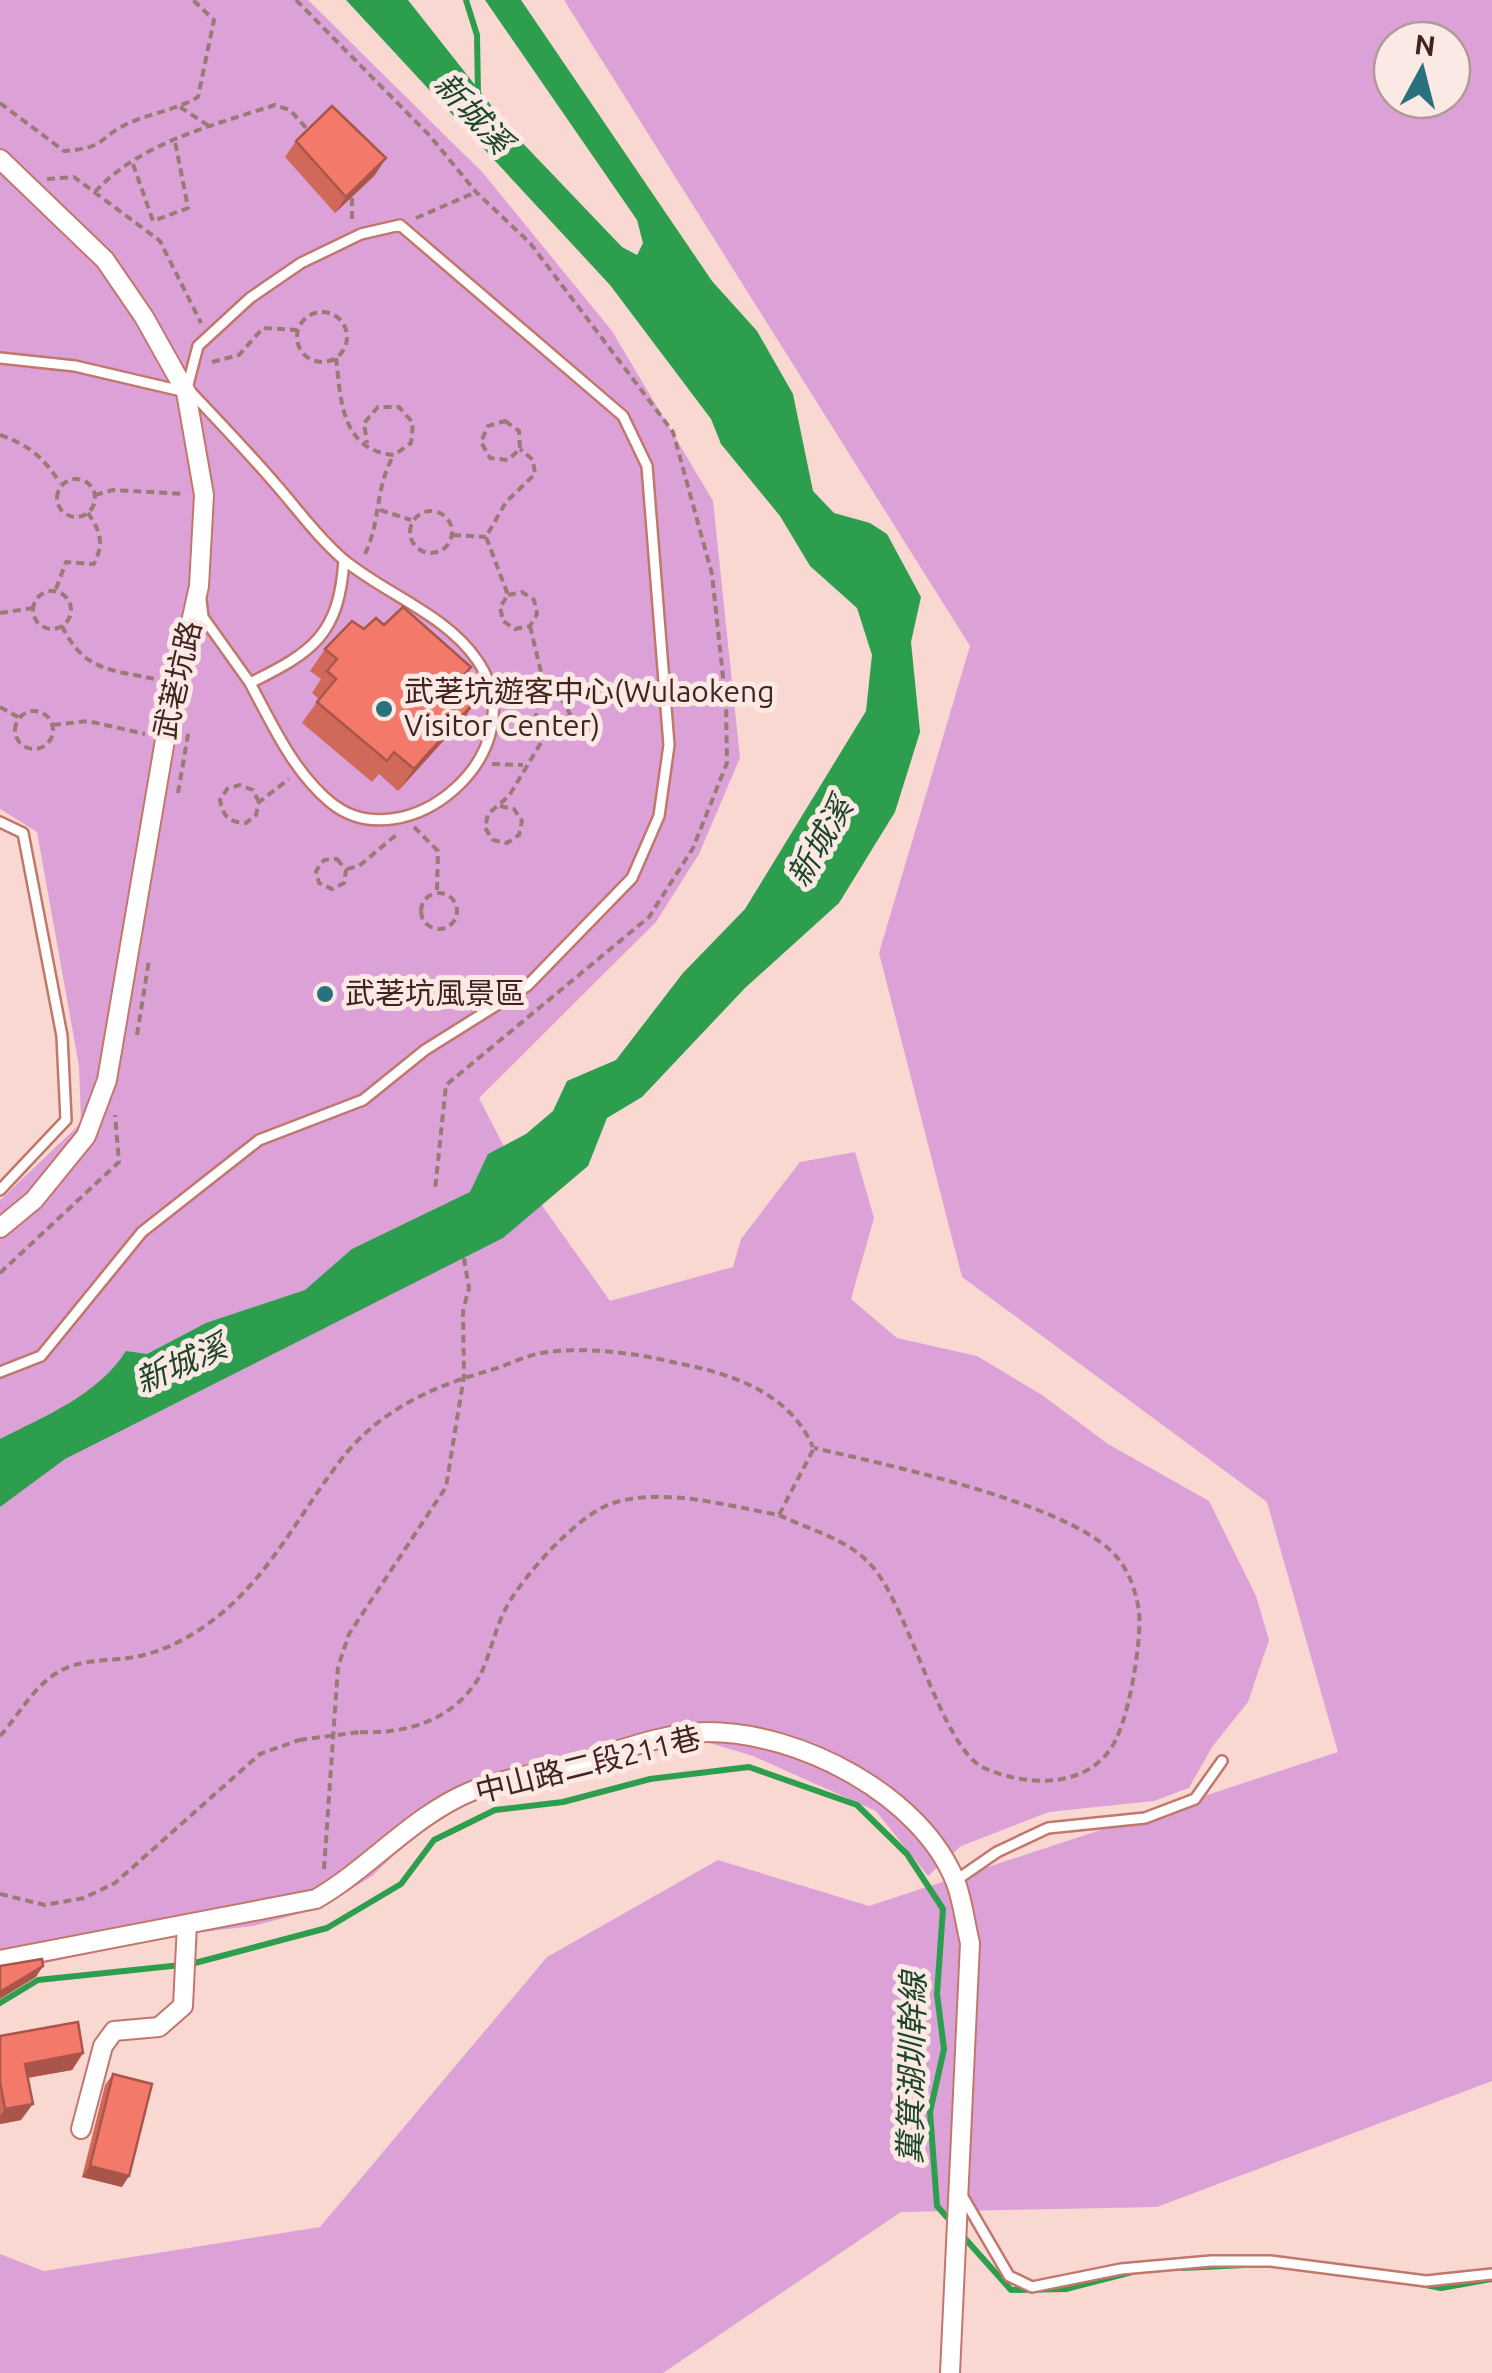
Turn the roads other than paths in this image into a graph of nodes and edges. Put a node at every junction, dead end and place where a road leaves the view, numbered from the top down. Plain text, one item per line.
1 (1, 163) edge
2 (0, 358) edge
3 (186, 392) junction
4 (344, 560) junction
5 (199, 586) junction
6 (250, 682) junction
7 (0, 822) edge
8 (0, 1174) edge
9 (4, 1187) edge
10 (0, 1228) edge
11 (0, 1372) edge
12 (1222, 1761) dead end
13 (955, 1882) junction
14 (187, 1924) junction
15 (0, 1960) edge
16 (81, 2129) dead end
17 (958, 2198) junction
18 (1492, 2274) edge
19 (950, 2373) edge

1 - 3 street, 武荖坑路
2 - 3 lane
3 - 4 lane
3 - 5 street, 武荖坑路
3 - 11 lane
4 - 6 lane
4 - 6 lane
5 - 6 lane
5 - 10 street, 武荖坑路
7 - 9 lane
8 - 9 lane
12 - 13 lane
13 - 14 street, 中山路二段211巷
13 - 17 street, 中山路二段211巷
14 - 15 street, 中山路二段211巷
14 - 16 street
17 - 18 lane
17 - 19 street, 中山路二段211巷

